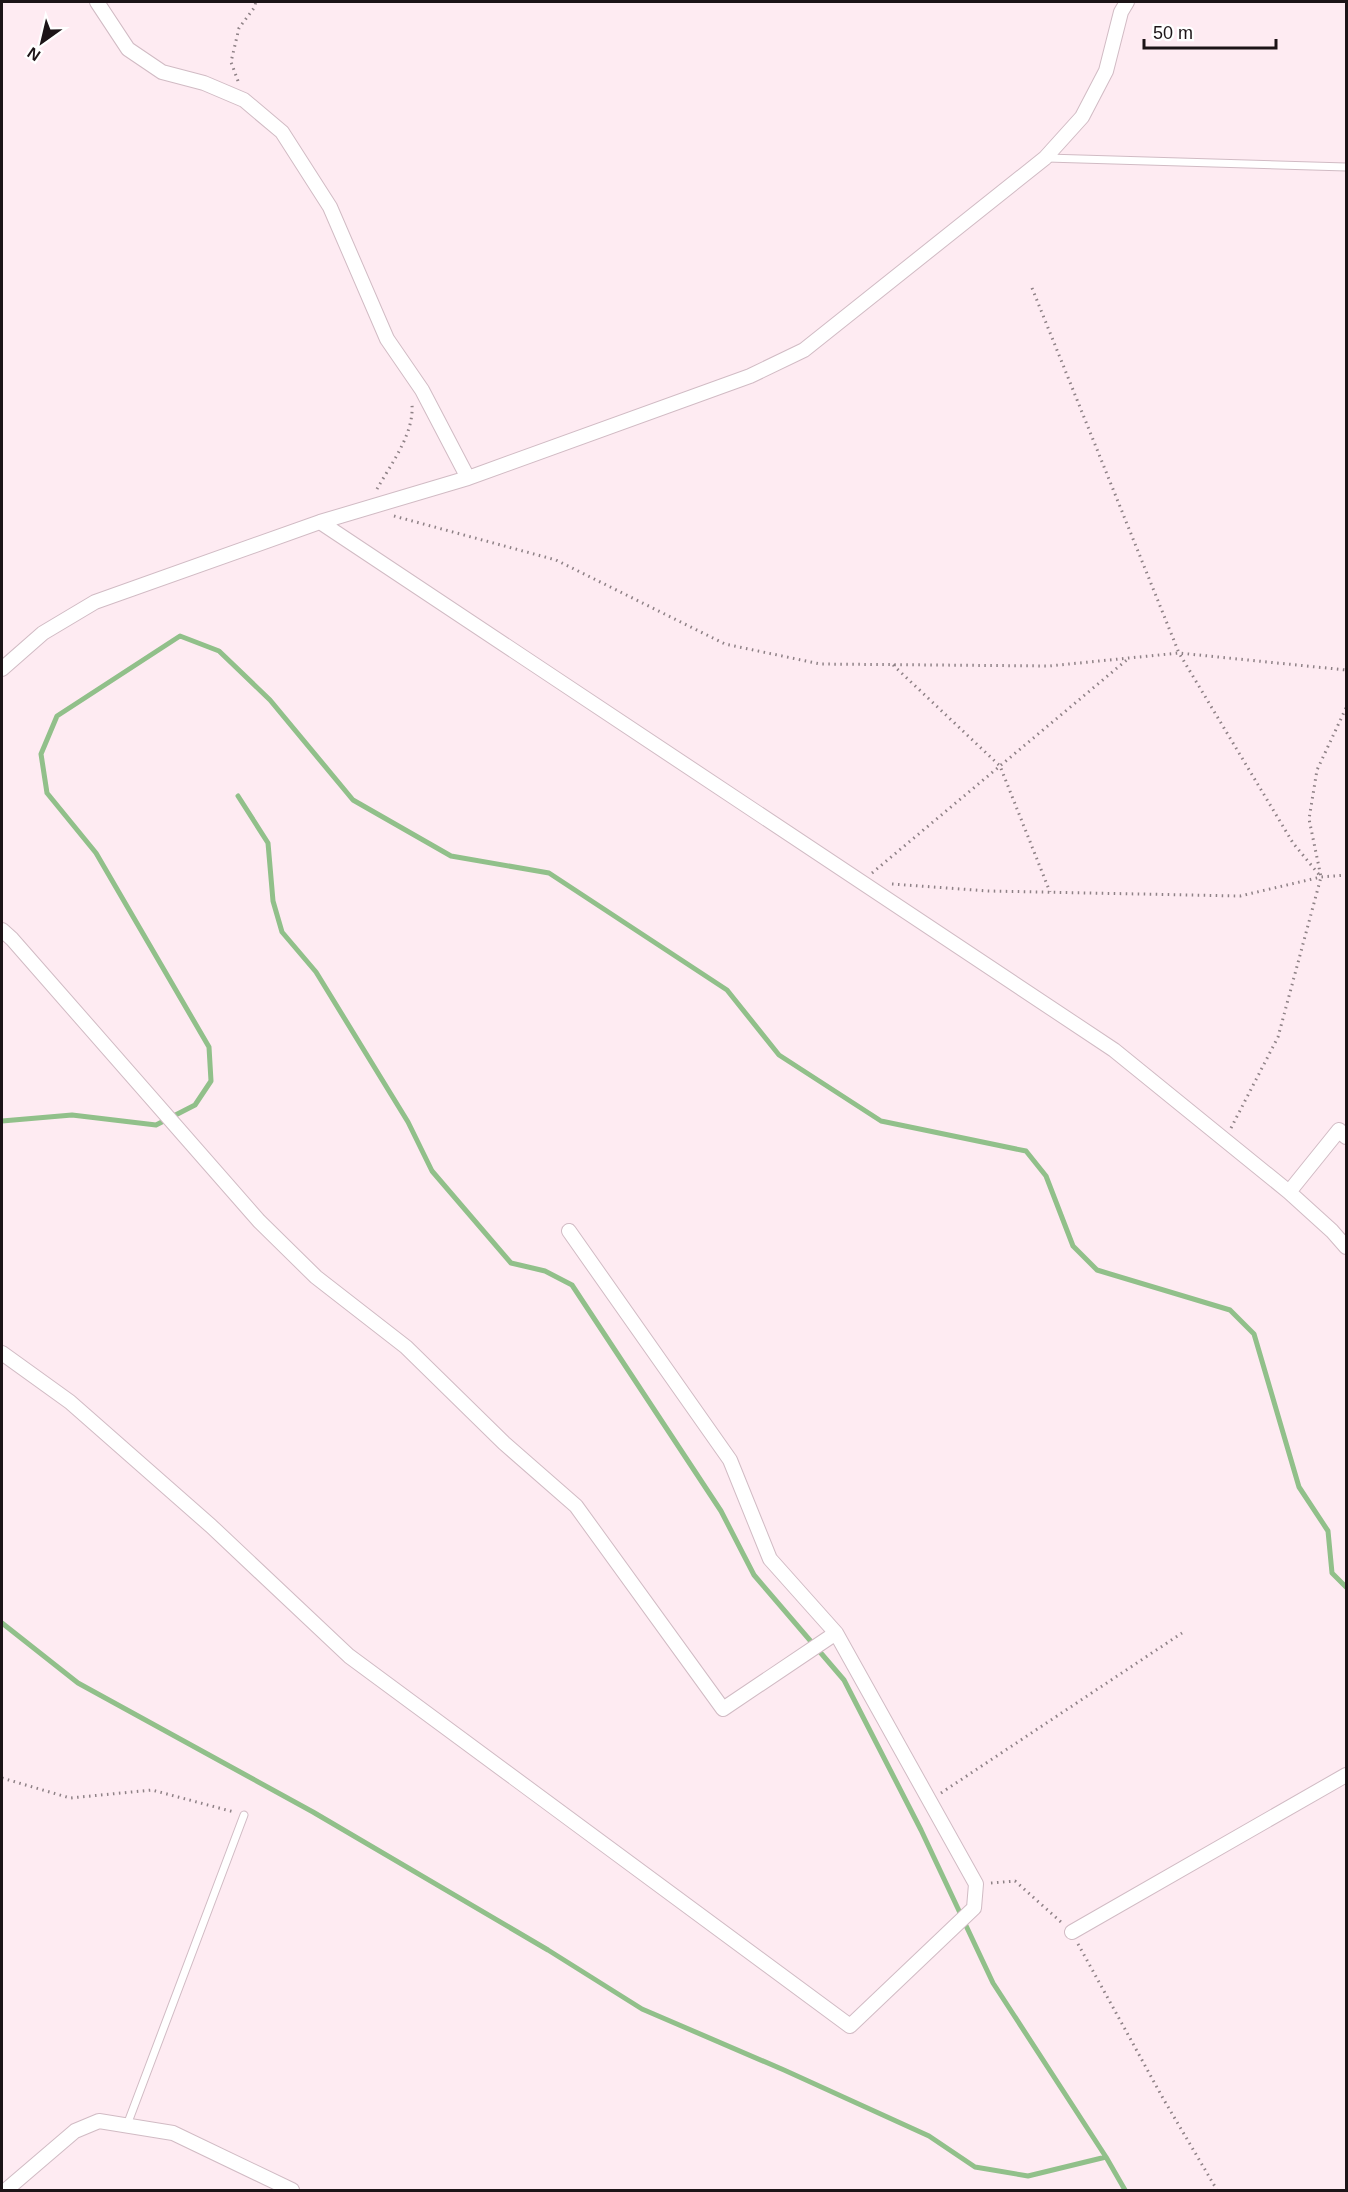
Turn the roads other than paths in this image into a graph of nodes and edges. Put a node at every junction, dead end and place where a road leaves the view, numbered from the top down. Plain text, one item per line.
1 (97, 2) edge
2 (1127, 2) edge
3 (1044, 158) junction
4 (1347, 167) edge
5 (468, 478) junction
6 (320, 522) junction
7 (2, 669) edge
8 (2, 930) edge
9 (1347, 1137) edge
10 (1289, 1192) junction
11 (569, 1231) dead end
12 (1347, 1247) edge
13 (2, 1353) edge
14 (836, 1633) junction
15 (1347, 1775) edge
16 (244, 1815) road end
17 (1072, 1932) road end
18 (126, 2125) junction
19 (6, 2190) edge
20 (292, 2190) edge

1 - 5 street
2 - 3 street
3 - 4 lane
3 - 5 street
5 - 6 street
6 - 7 street
6 - 10 street
8 - 14 street
9 - 10 street
10 - 12 street
11 - 14 street
13 - 14 street
15 - 17 street
16 - 18 lane
18 - 19 street
18 - 20 street

